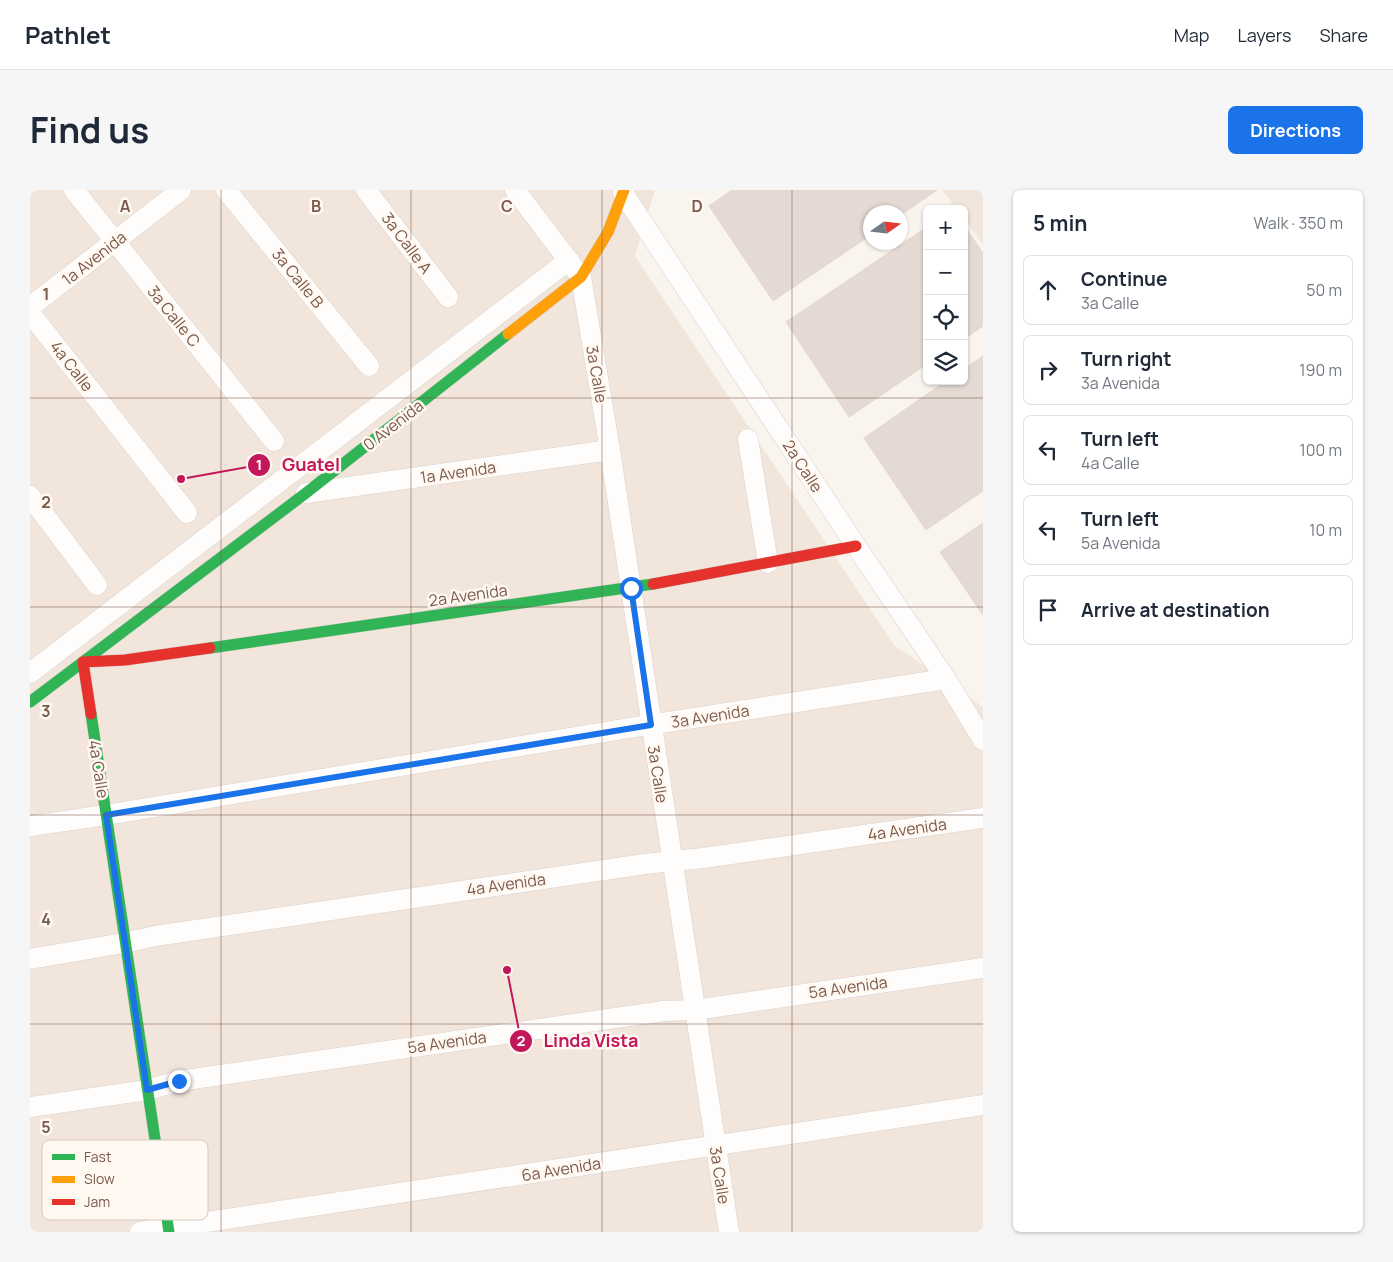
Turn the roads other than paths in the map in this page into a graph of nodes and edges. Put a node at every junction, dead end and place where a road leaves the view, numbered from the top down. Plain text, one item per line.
1 (74, 190) edge
2 (181, 190) edge
3 (226, 190) edge
4 (366, 190) edge
5 (514, 190) edge
6 (623, 191) edge
7 (114, 242) junction
8 (569, 260) junction
9 (581, 277) junction
10 (448, 297) dead end
11 (30, 307) edge
12 (30, 313) edge
13 (369, 366) dead end
14 (748, 439) dead end
15 (274, 441) dead end
16 (610, 450) junction
17 (306, 493) junction
18 (30, 496) edge
19 (188, 513) dead end
20 (856, 546) junction
21 (768, 562) junction
22 (97, 585) dead end
23 (631, 588) junction
24 (83, 662) junction
25 (30, 673) edge
26 (946, 679) junction
27 (30, 702) edge
28 (651, 725) junction
29 (983, 740) edge
30 (106, 815) junction
31 (983, 818) edge
32 (30, 826) edge
33 (672, 861) junction
34 (124, 943) junction
35 (30, 958) edge
36 (983, 968) edge
37 (695, 1010) junction
38 (147, 1090) junction
39 (983, 1105) edge
40 (30, 1107) edge
41 (154, 1140) edge
42 (716, 1145) junction
43 (168, 1230) edge
44 (140, 1232) edge
45 (729, 1232) edge

1 - 7 street, 3a Calle C
2 - 7 street, 1a Avenida
3 - 13 street, 3a Calle B
4 - 10 street, 3a Calle A
5 - 8 street, 3a Calle
6 - 9 street, 0 Avenida
6 - 20 street, 2a Calle
7 - 11 street, 1a Avenida
7 - 15 street, 3a Calle C
8 - 9 street, 3a Calle
8 - 25 street, 0 Avenida
9 - 16 street, 3a Calle
9 - 17 street, 0 Avenida
12 - 19 street, 4a Calle
14 - 21 street
16 - 17 street, 1a Avenida
16 - 23 street, 3a Calle
17 - 24 street, 0 Avenida
18 - 22 street
20 - 21 street, 2a Avenida
20 - 26 street, 2a Calle
21 - 23 street, 2a Avenida
23 - 24 street, 2a Avenida
23 - 28 street, 3a Calle
24 - 27 street, 0 Avenida
24 - 30 street, 4a Calle
26 - 28 street, 3a Avenida
26 - 29 street, 2a Calle
28 - 30 street, 3a Avenida
28 - 33 street, 3a Calle
30 - 32 street, 3a Avenida
30 - 34 street, 4a Calle
31 - 33 street, 4a Avenida
33 - 34 street, 4a Avenida
33 - 37 street, 3a Calle
34 - 35 street, 4a Avenida
34 - 38 street, 4a Calle
36 - 37 street, 5a Avenida
37 - 38 street, 5a Avenida
37 - 42 street, 3a Calle
38 - 40 street, 5a Avenida
38 - 41 street, 4a Calle
39 - 42 street, 6a Avenida
42 - 43 street, 6a Avenida
42 - 45 street, 3a Calle
43 - 44 street, 6a Avenida

